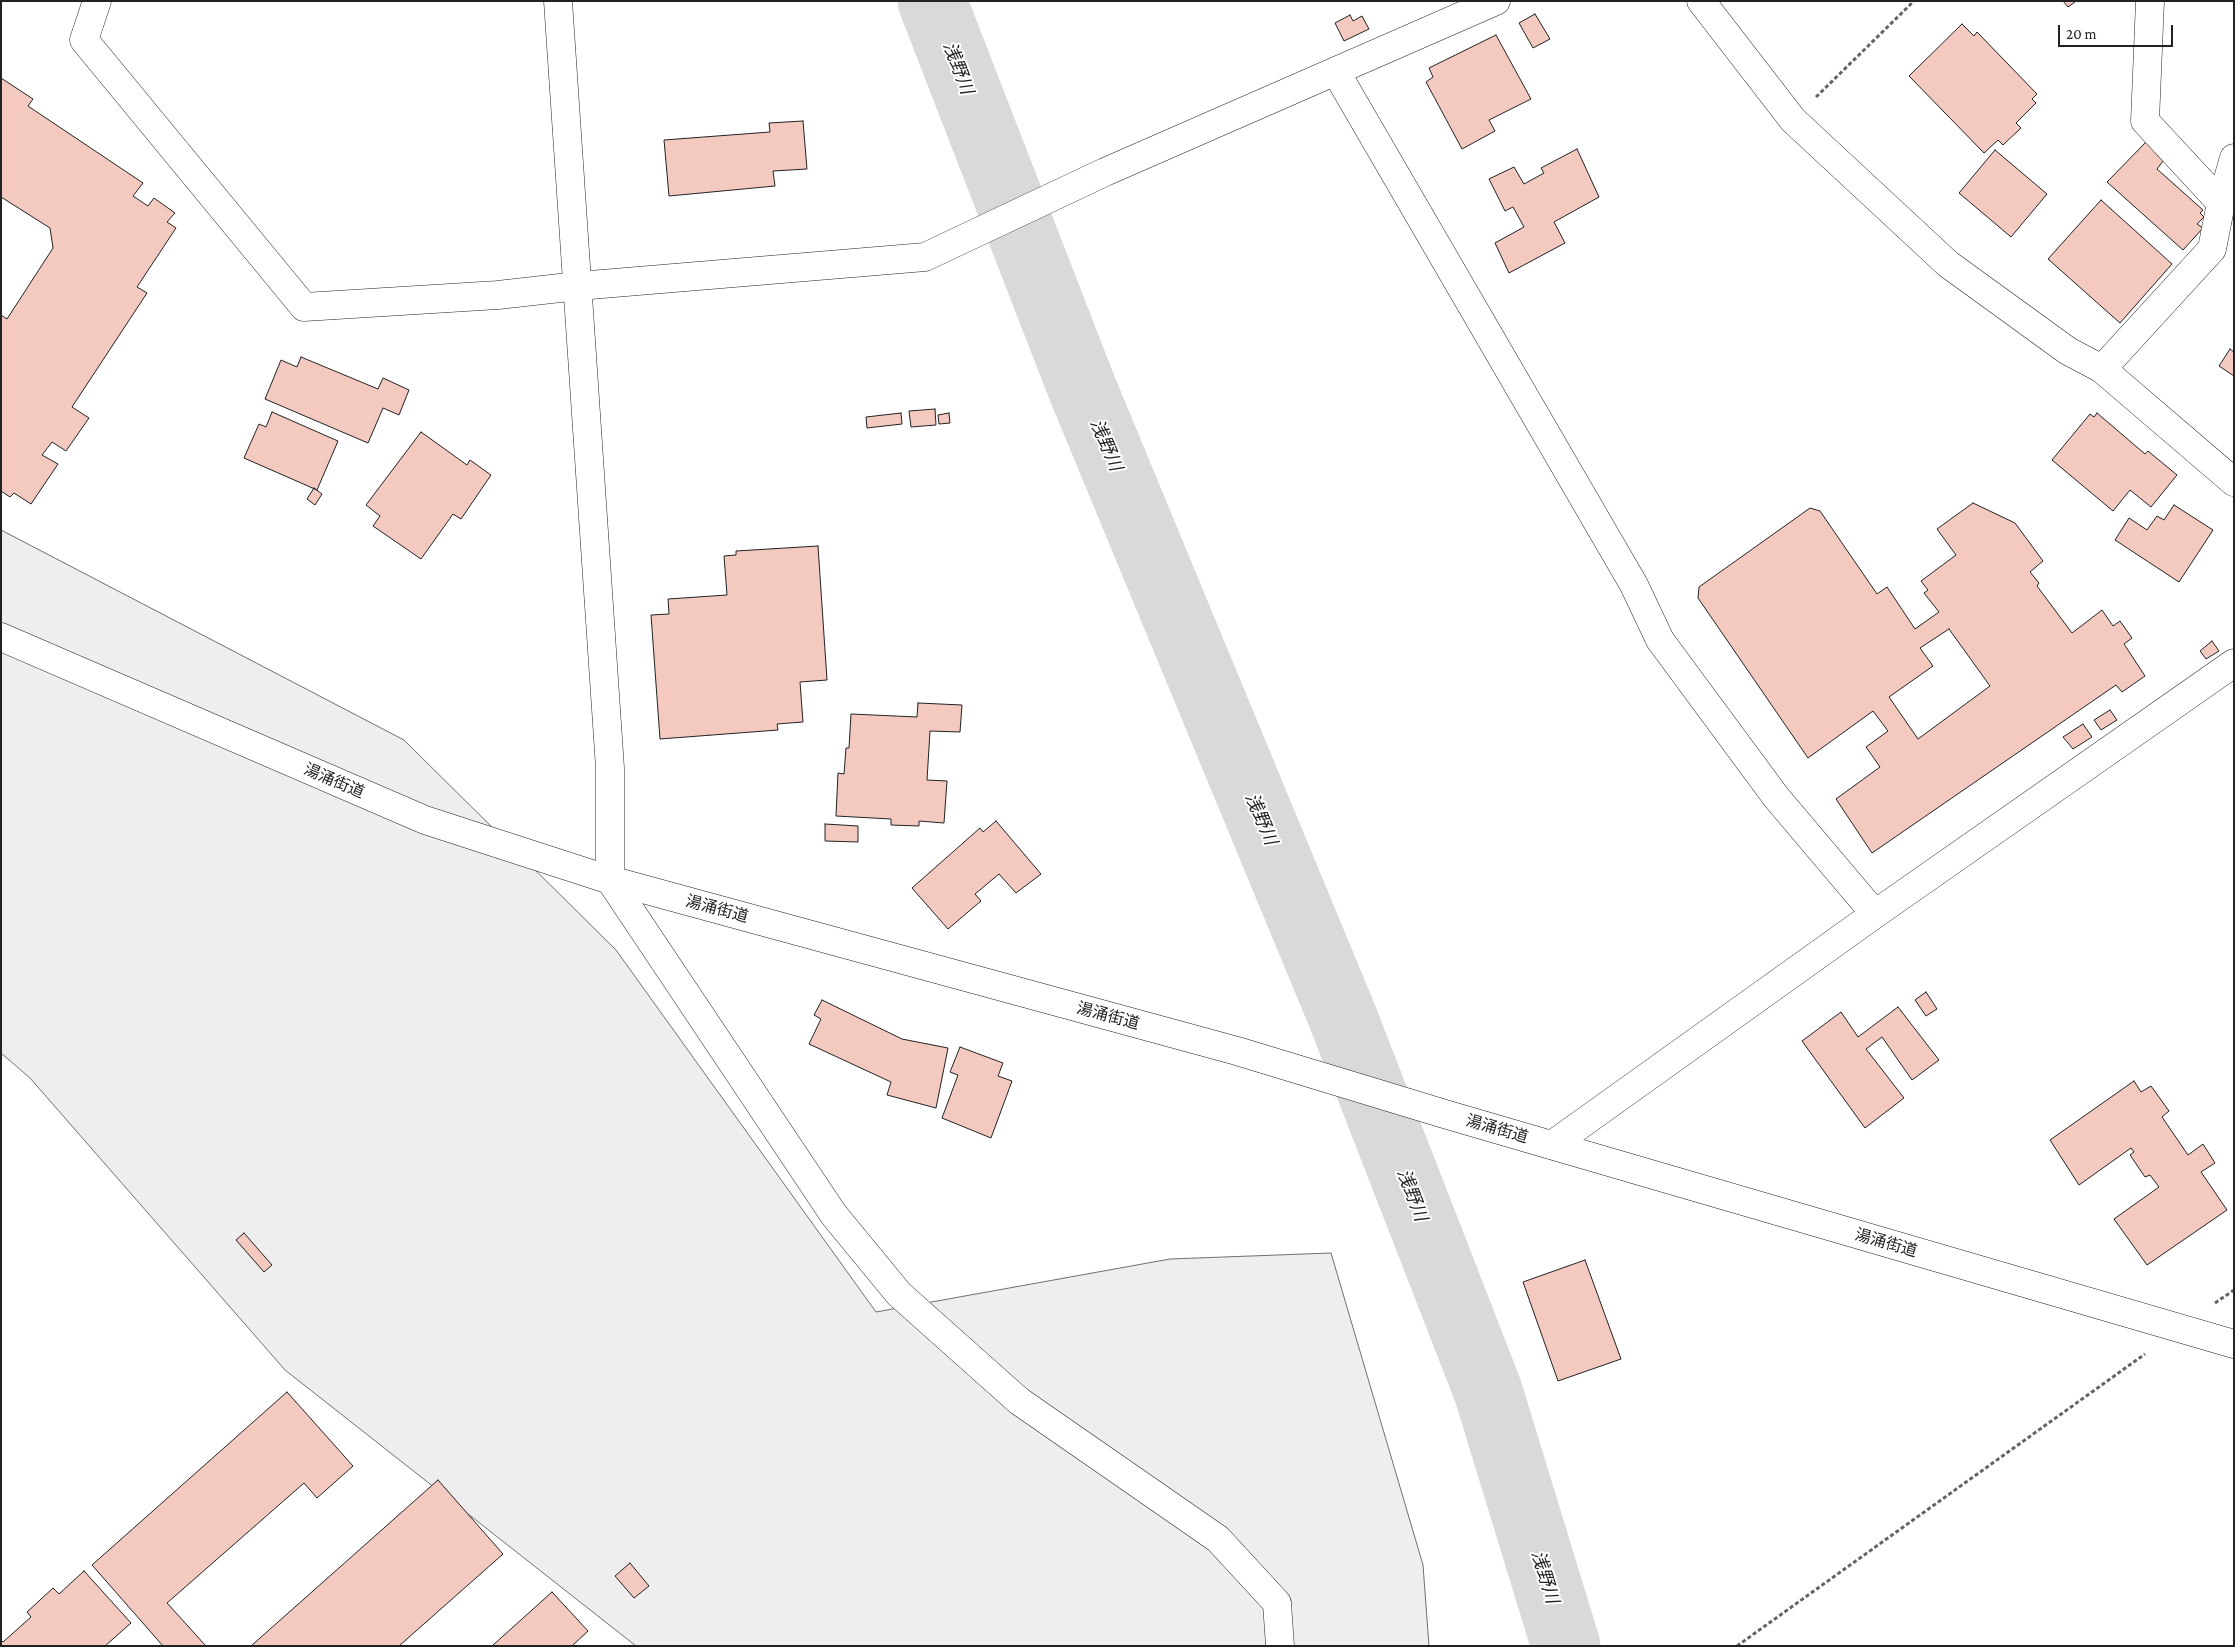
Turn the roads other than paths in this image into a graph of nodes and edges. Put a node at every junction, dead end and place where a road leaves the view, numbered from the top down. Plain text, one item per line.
1 (97, 1) edge
2 (558, 1) edge
3 (1496, 1) edge
4 (1701, 1) edge
5 (2150, 1) edge
6 (1336, 72) junction
7 (2234, 158) edge
8 (2221, 202) junction
9 (578, 286) junction
10 (2102, 369) junction
11 (2234, 482) edge
12 (1, 637) edge
13 (2234, 663) edge
14 (610, 880) junction
15 (1875, 914) junction
16 (1552, 1146) junction
17 (2234, 1344) edge
18 (1280, 1646) edge

1 - 9 street
2 - 9 street
3 - 6 street
4 - 10 street
5 - 8 street
6 - 9 street
6 - 15 street
7 - 8 street
8 - 10 street
9 - 14 street
10 - 11 street
12 - 14 street, 湯涌街道
13 - 15 street
14 - 16 street, 湯涌街道
14 - 18 street
15 - 16 street
16 - 17 street, 湯涌街道

